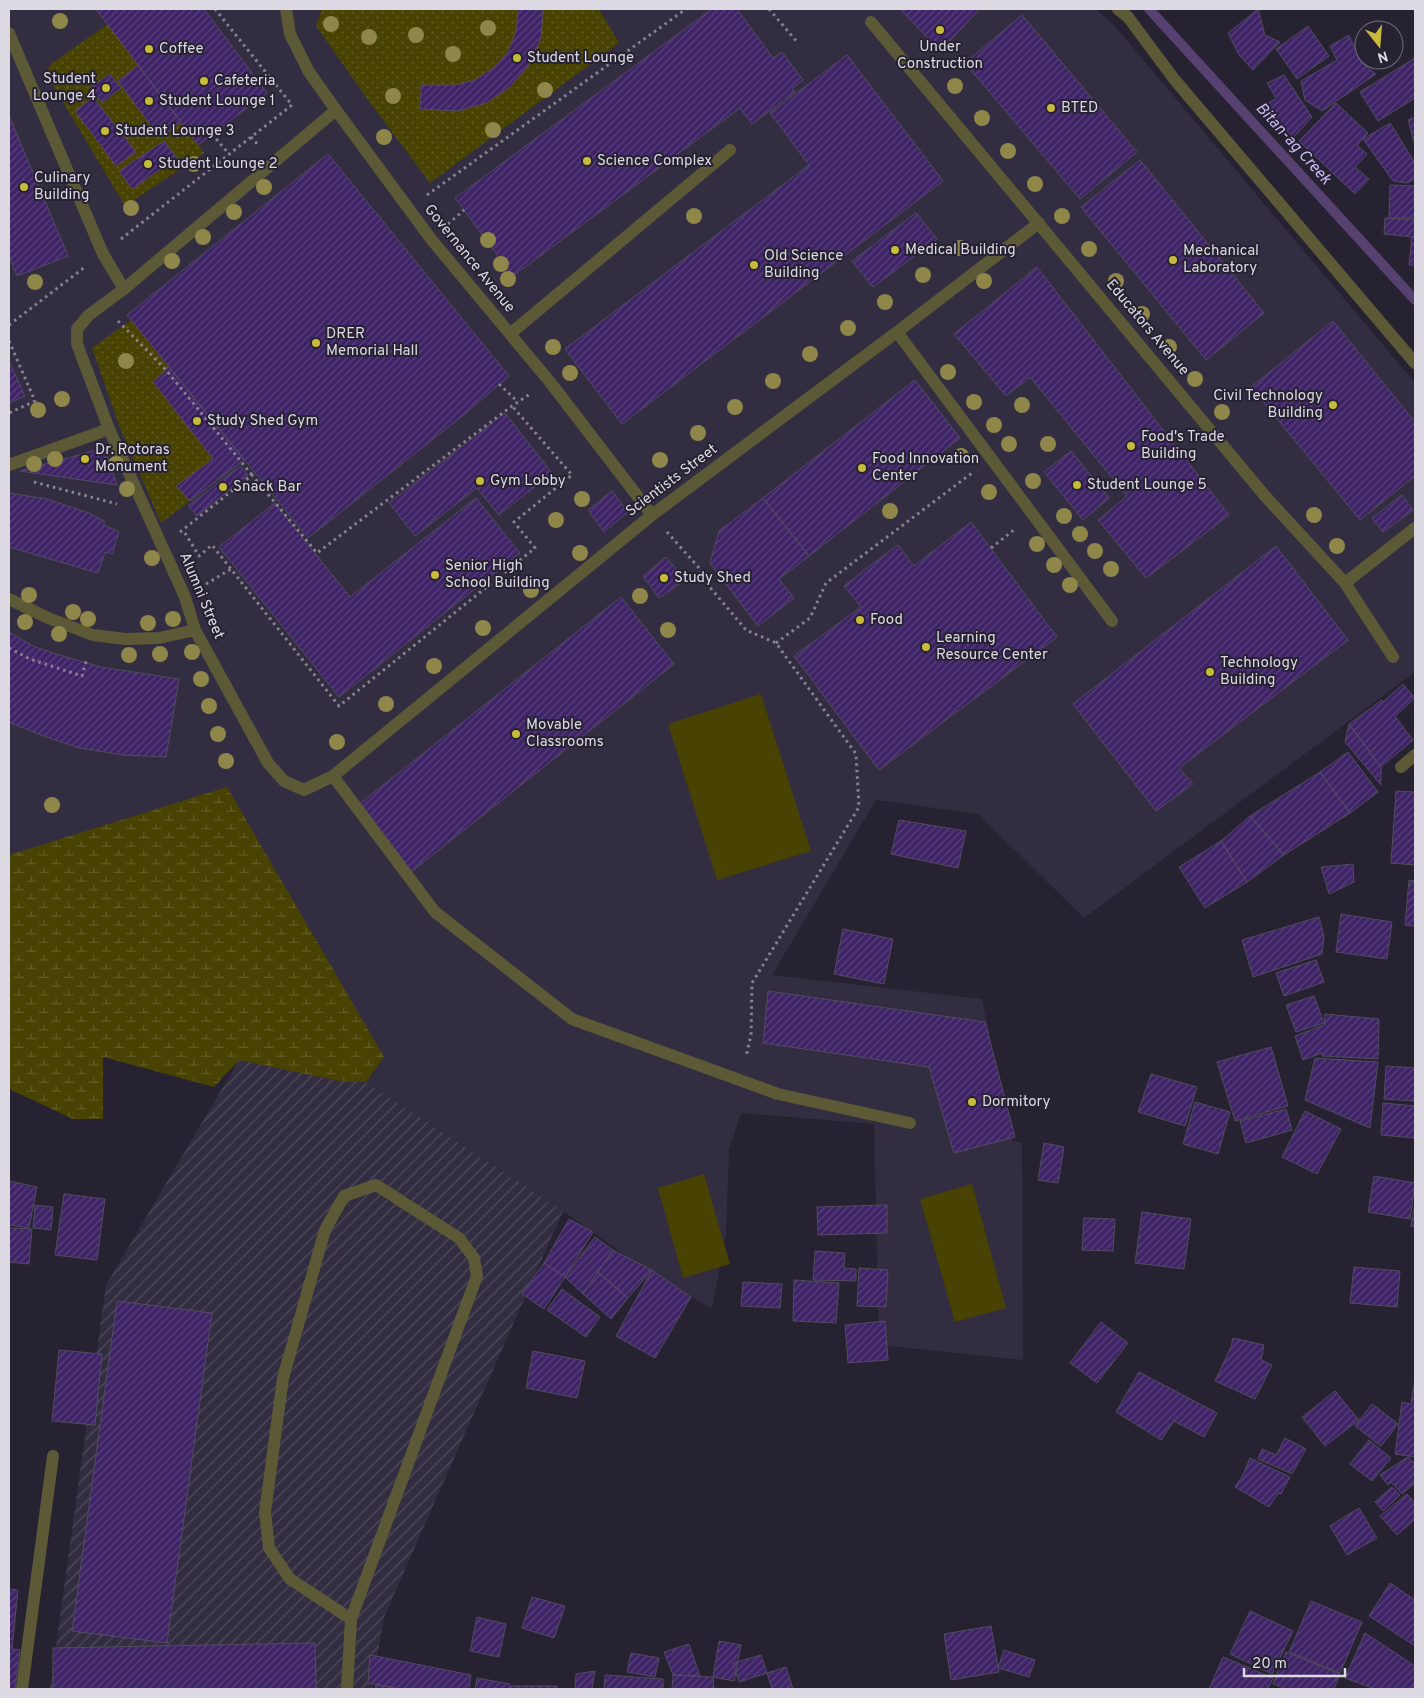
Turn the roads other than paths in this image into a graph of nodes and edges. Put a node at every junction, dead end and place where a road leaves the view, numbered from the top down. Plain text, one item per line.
1 (286, 9) edge
2 (1118, 9) edge
3 (872, 22) dead end
4 (9, 33) edge
5 (336, 110) junction
6 (730, 150) dead end
7 (1039, 223) junction
8 (124, 289) junction
9 (897, 332) junction
10 (510, 334) junction
11 (1415, 363) edge
12 (109, 429) junction
13 (9, 465) edge
14 (652, 515) junction
15 (1415, 528) edge
16 (1345, 583) junction
17 (9, 599) edge
18 (1112, 621) dead end
19 (195, 630) junction
20 (1394, 657) dead end
21 (1415, 754) edge
22 (1401, 767) dead end
23 (333, 776) junction
24 (910, 1123) dead end
25 (53, 1456) dead end
26 (351, 1619) junction
27 (22, 1689) edge
28 (347, 1689) edge

1 - 5 street, Governance Avenue
2 - 11 street
3 - 7 street, Educators Avenue
4 - 8 street
5 - 8 street
5 - 10 street, Governance Avenue
6 - 10 street
7 - 9 street, Scientists Street
7 - 16 street, Educators Avenue
8 - 12 street, Alumni Street
9 - 14 street, Scientists Street
9 - 18 street
10 - 14 street, Governance Avenue
12 - 13 street
12 - 19 street, Alumni Street
14 - 23 street, Scientists Street
15 - 16 street
16 - 20 street, Educators Avenue
17 - 19 street
19 - 23 street, Alumni Street
21 - 22 street
23 - 24 street
25 - 27 street
26 - 26 street
26 - 28 street

